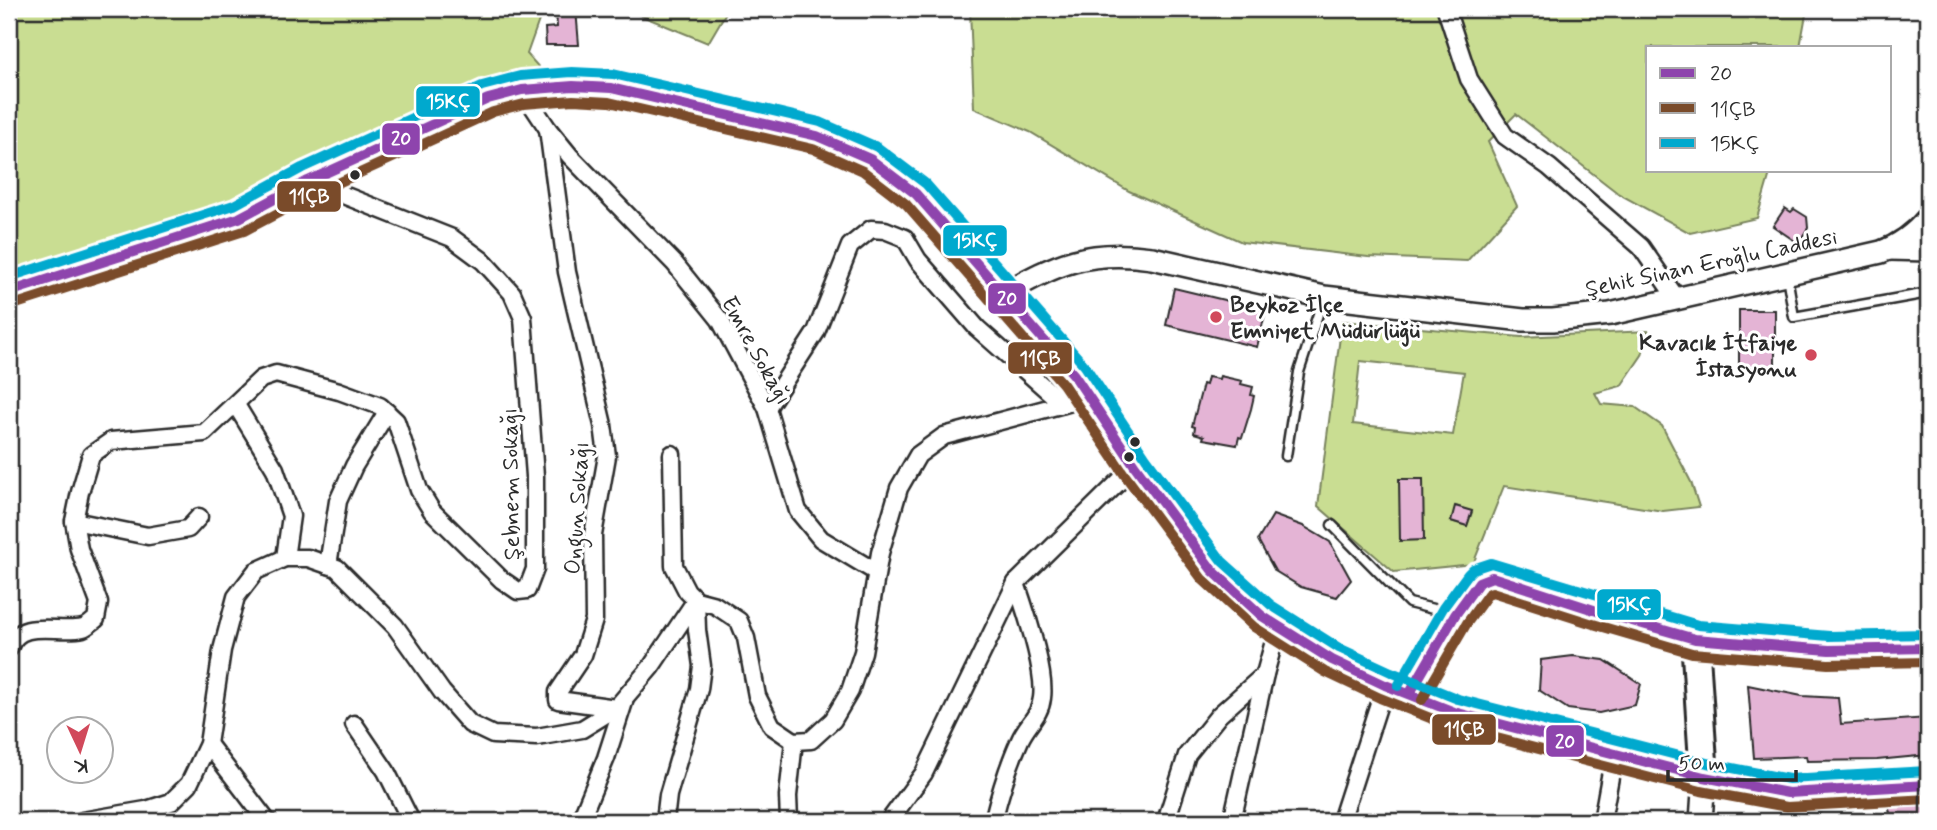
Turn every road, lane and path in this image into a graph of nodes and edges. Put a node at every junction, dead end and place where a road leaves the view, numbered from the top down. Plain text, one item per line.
1 (1447, 9) edge
2 (522, 90) junction
3 (548, 129) junction
4 (308, 181) junction
5 (1926, 227) edge
6 (1889, 249) junction
7 (1928, 250) edge
8 (1787, 273) junction
9 (9, 292) edge
10 (1928, 292) edge
11 (1003, 293) junction
12 (1324, 297) junction
13 (1677, 299) junction
14 (1090, 397) junction
15 (1063, 404) junction
16 (236, 405) junction
17 (767, 408) junction
18 (387, 412) junction
19 (672, 454) dead end
20 (1286, 456) dead end
21 (1135, 466) junction
22 (200, 517) dead end
23 (74, 521) junction
24 (1332, 525) dead end
25 (285, 558) junction
26 (328, 565) junction
27 (877, 572) junction
28 (1016, 583) junction
29 (696, 600) junction
30 (1455, 615) junction
31 (1278, 627) junction
32 (1695, 639) junction
33 (9, 648) edge
34 (1928, 648) edge
35 (1265, 674) junction
36 (1385, 685) junction
37 (1410, 693) junction
38 (621, 702) junction
39 (354, 724) dead end
40 (794, 741) junction
41 (208, 744) junction
42 (1614, 755) junction
43 (1703, 777) junction
44 (1928, 785) edge
45 (1788, 793) junction
46 (82, 821) edge
47 (267, 821) edge
48 (411, 821) edge
49 (580, 821) edge
50 (665, 821) edge
51 (789, 821) edge
52 (889, 821) edge
53 (993, 821) edge
54 (1166, 821) edge
55 (1232, 821) edge
56 (1341, 821) edge
57 (1602, 821) edge
58 (1701, 821) edge
59 (1814, 821) edge

1 - 13 street
2 - 3 street, Emre Sokağı
2 - 4 main road
2 - 11 main road
3 - 17 street, Emre Sokağı
3 - 38 street, Ongun Sokağı
4 - 9 main road
4 - 18 street, Şebnem Sokağı
5 - 6 street, Şehit Sinan Eroğlu Caddesi
6 - 7 street
6 - 8 street, Şehit Sinan Eroğlu Caddesi
8 - 10 lane
8 - 13 street, Şehit Sinan Eroğlu Caddesi
11 - 12 street, Şehit Sinan Eroğlu Caddesi
11 - 14 main road
12 - 13 street, Şehit Sinan Eroğlu Caddesi
12 - 20 lane
14 - 15 street
14 - 21 main road
15 - 17 street
15 - 27 street
16 - 18 street
16 - 23 street
16 - 25 street
17 - 27 street, Emre Sokağı
18 - 26 street
19 - 29 street
21 - 28 street
21 - 31 main road
22 - 23 street
23 - 33 street
24 - 30 lane
25 - 26 street
25 - 41 street
26 - 38 street
27 - 40 street
28 - 52 street
28 - 53 street
29 - 38 street
29 - 40 street
29 - 50 street
30 - 32 main road
30 - 37 main road
31 - 35 street
31 - 36 main road
32 - 34 main road
32 - 43 main road
35 - 54 street
35 - 55 street
36 - 37 main road
36 - 56 street
37 - 42 main road
38 - 49 street
39 - 48 street
40 - 51 street
41 - 46 street
41 - 47 street
42 - 43 main road
42 - 57 street
43 - 45 main road
43 - 58 street
44 - 45 main road
45 - 59 street

